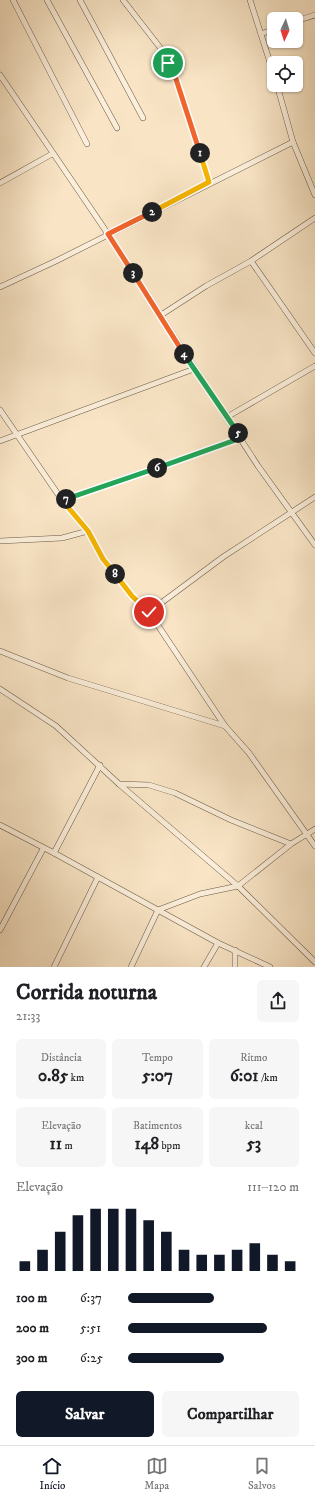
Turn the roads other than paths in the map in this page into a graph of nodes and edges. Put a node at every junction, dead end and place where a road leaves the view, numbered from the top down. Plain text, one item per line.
1 (13, 0) edge
2 (47, 0) edge
3 (80, 0) edge
4 (124, 0) edge
5 (250, 0) edge
6 (315, 15) edge
7 (303, 19) edge
8 (267, 32) edge
9 (261, 34) junction
10 (268, 56) edge
11 (0, 75) edge
12 (279, 92) edge
13 (143, 118) dead end
14 (117, 128) dead end
15 (293, 142) junction
16 (87, 144) dead end
17 (52, 154) junction
18 (209, 182) junction
19 (0, 183) edge
20 (315, 196) edge
21 (315, 218) edge
22 (108, 234) junction
23 (250, 261) junction
24 (0, 286) edge
25 (161, 315) junction
26 (315, 353) edge
27 (315, 366) edge
28 (194, 369) junction
29 (0, 410) edge
30 (227, 417) junction
31 (18, 435) junction
32 (241, 438) junction
33 (0, 441) edge
34 (315, 497) edge
35 (62, 500) junction
36 (292, 511) junction
37 (88, 531) junction
38 (0, 541) edge
39 (315, 545) edge
40 (149, 612) junction
41 (0, 651) edge
42 (0, 689) edge
43 (225, 726) junction
44 (100, 765) junction
45 (119, 784) junction
46 (0, 825) edge
47 (315, 829) edge
48 (307, 836) junction
49 (291, 844) junction
50 (315, 846) edge
51 (43, 849) junction
52 (54, 853) junction
53 (98, 877) junction
54 (238, 886) junction
55 (158, 910) junction
56 (0, 930) edge
57 (218, 943) junction
58 (235, 950) junction
59 (315, 962) edge
60 (54, 967) edge
61 (131, 967) edge
62 (204, 967) edge
63 (235, 967) edge
64 (270, 967) edge

1 - 16 street
2 - 14 street
3 - 13 street
4 - 18 street
5 - 9 street
6 - 7 street
8 - 9 street
9 - 10 street
11 - 17 street
12 - 15 street
15 - 18 street
15 - 20 street
17 - 19 street
17 - 22 street
18 - 22 street
21 - 23 street
22 - 24 street
22 - 25 street
23 - 25 street
23 - 26 street
25 - 28 street
27 - 30 street
28 - 30 street
28 - 31 street
29 - 31 street
30 - 32 street
31 - 33 street
31 - 35 street
32 - 35 street
32 - 36 street
34 - 36 street
35 - 37 street
36 - 39 street
36 - 40 street
37 - 38 street
37 - 40 street
40 - 43 street
41 - 43 street
42 - 44 street
43 - 48 street
44 - 45 street
44 - 52 street
45 - 49 street
45 - 54 street
46 - 51 street
47 - 48 street
48 - 49 street
48 - 50 street
49 - 54 street
51 - 52 street
51 - 56 street
52 - 53 street
53 - 55 street
53 - 60 street
54 - 55 street
54 - 59 street
55 - 57 street
55 - 61 street
57 - 58 street
57 - 62 street
58 - 63 street
58 - 64 street

